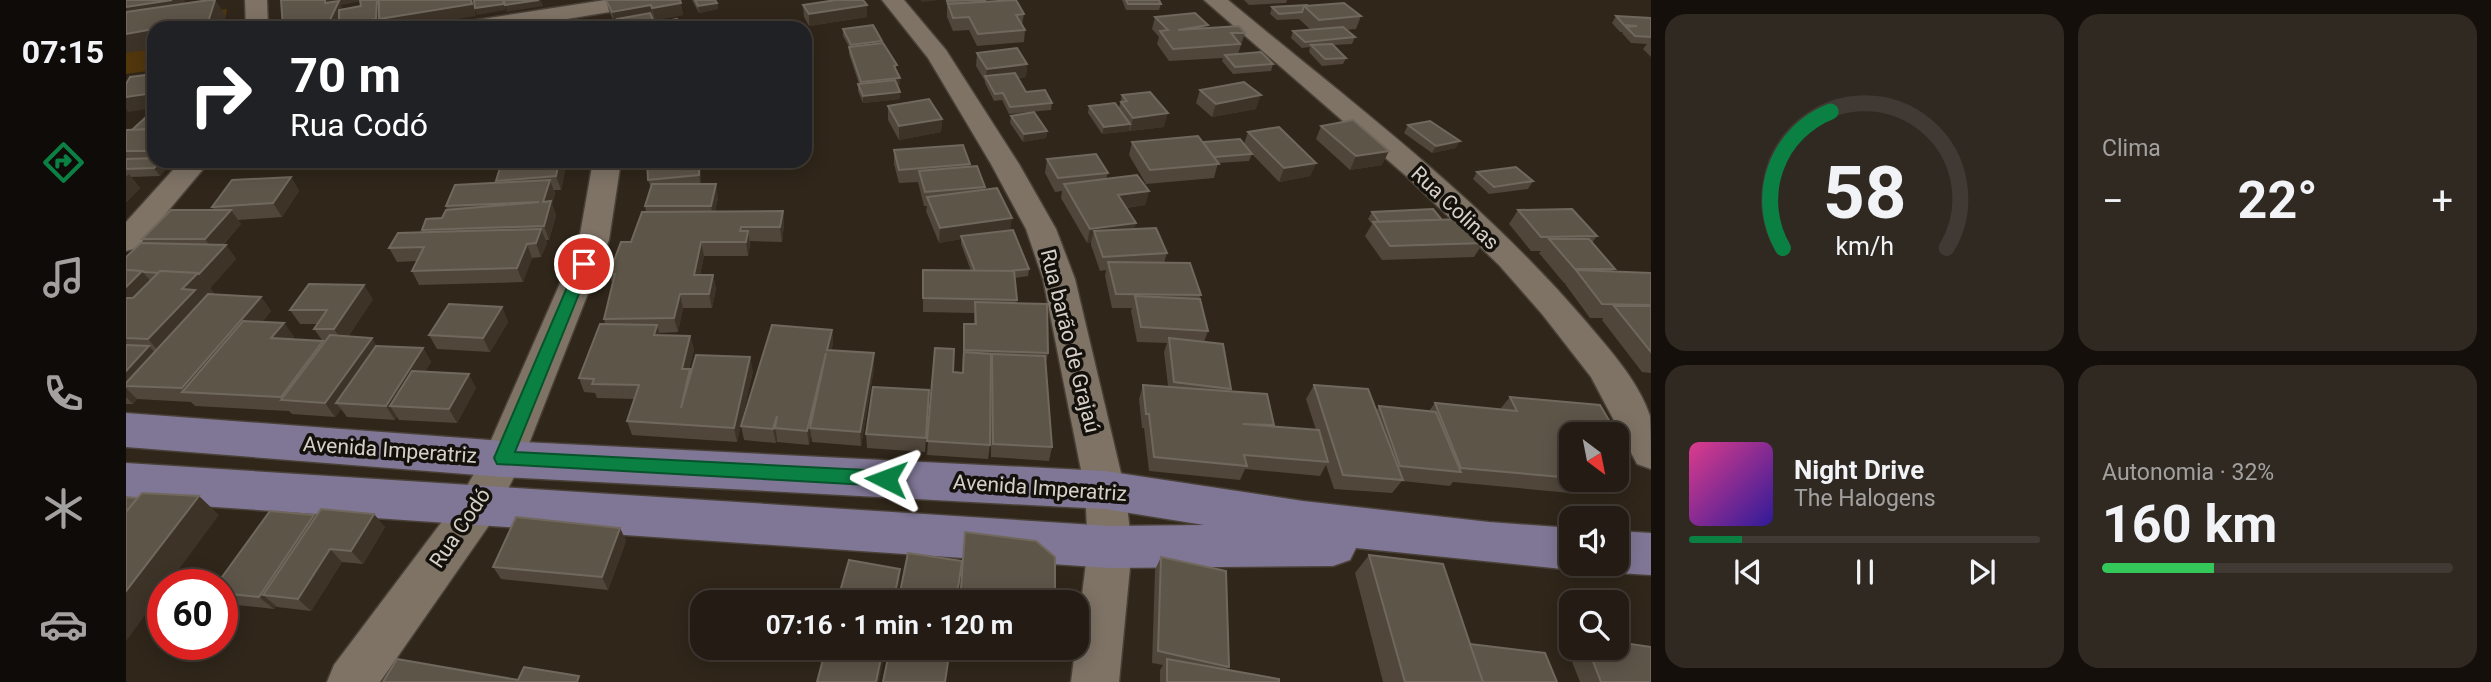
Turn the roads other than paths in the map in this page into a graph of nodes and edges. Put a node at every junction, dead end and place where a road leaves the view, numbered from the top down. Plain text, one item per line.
1 (256, 0) edge
2 (646, 0) edge
3 (893, 0) edge
4 (1215, 0) edge
5 (576, 13) edge
6 (257, 21) edge
7 (519, 21) edge
8 (190, 168) edge
9 (606, 168) edge
10 (126, 241) edge
11 (126, 430) edge
12 (1651, 453) edge
13 (503, 458) junction
14 (126, 482) edge
15 (1105, 490) junction
16 (477, 508) junction
17 (1489, 543) junction
18 (1110, 547) junction
19 (1559, 548) edge
20 (1629, 553) edge
21 (1651, 554) edge
22 (351, 682) edge
23 (1095, 682) edge

1 - 6 street
2 - 5 street
3 - 15 street, Rua barão de Grajaú
4 - 12 street, Rua Colinas
5 - 7 street
8 - 10 street
9 - 13 street, Rua Codó
11 - 13 main road, Avenida Imperatriz
13 - 15 main road, Avenida Imperatriz
13 - 16 street, Rua Codó
14 - 16 main road, Avenida Imperatriz
15 - 17 main road, Avenida Imperatriz
15 - 18 street, Rua barão de Grajaú
16 - 18 main road, Avenida Imperatriz
16 - 22 street, Rua Codó
17 - 18 main road, Avenida Imperatriz
17 - 19 main road, Avenida Imperatriz
18 - 23 street, Rua barão de Grajaú
20 - 21 main road

